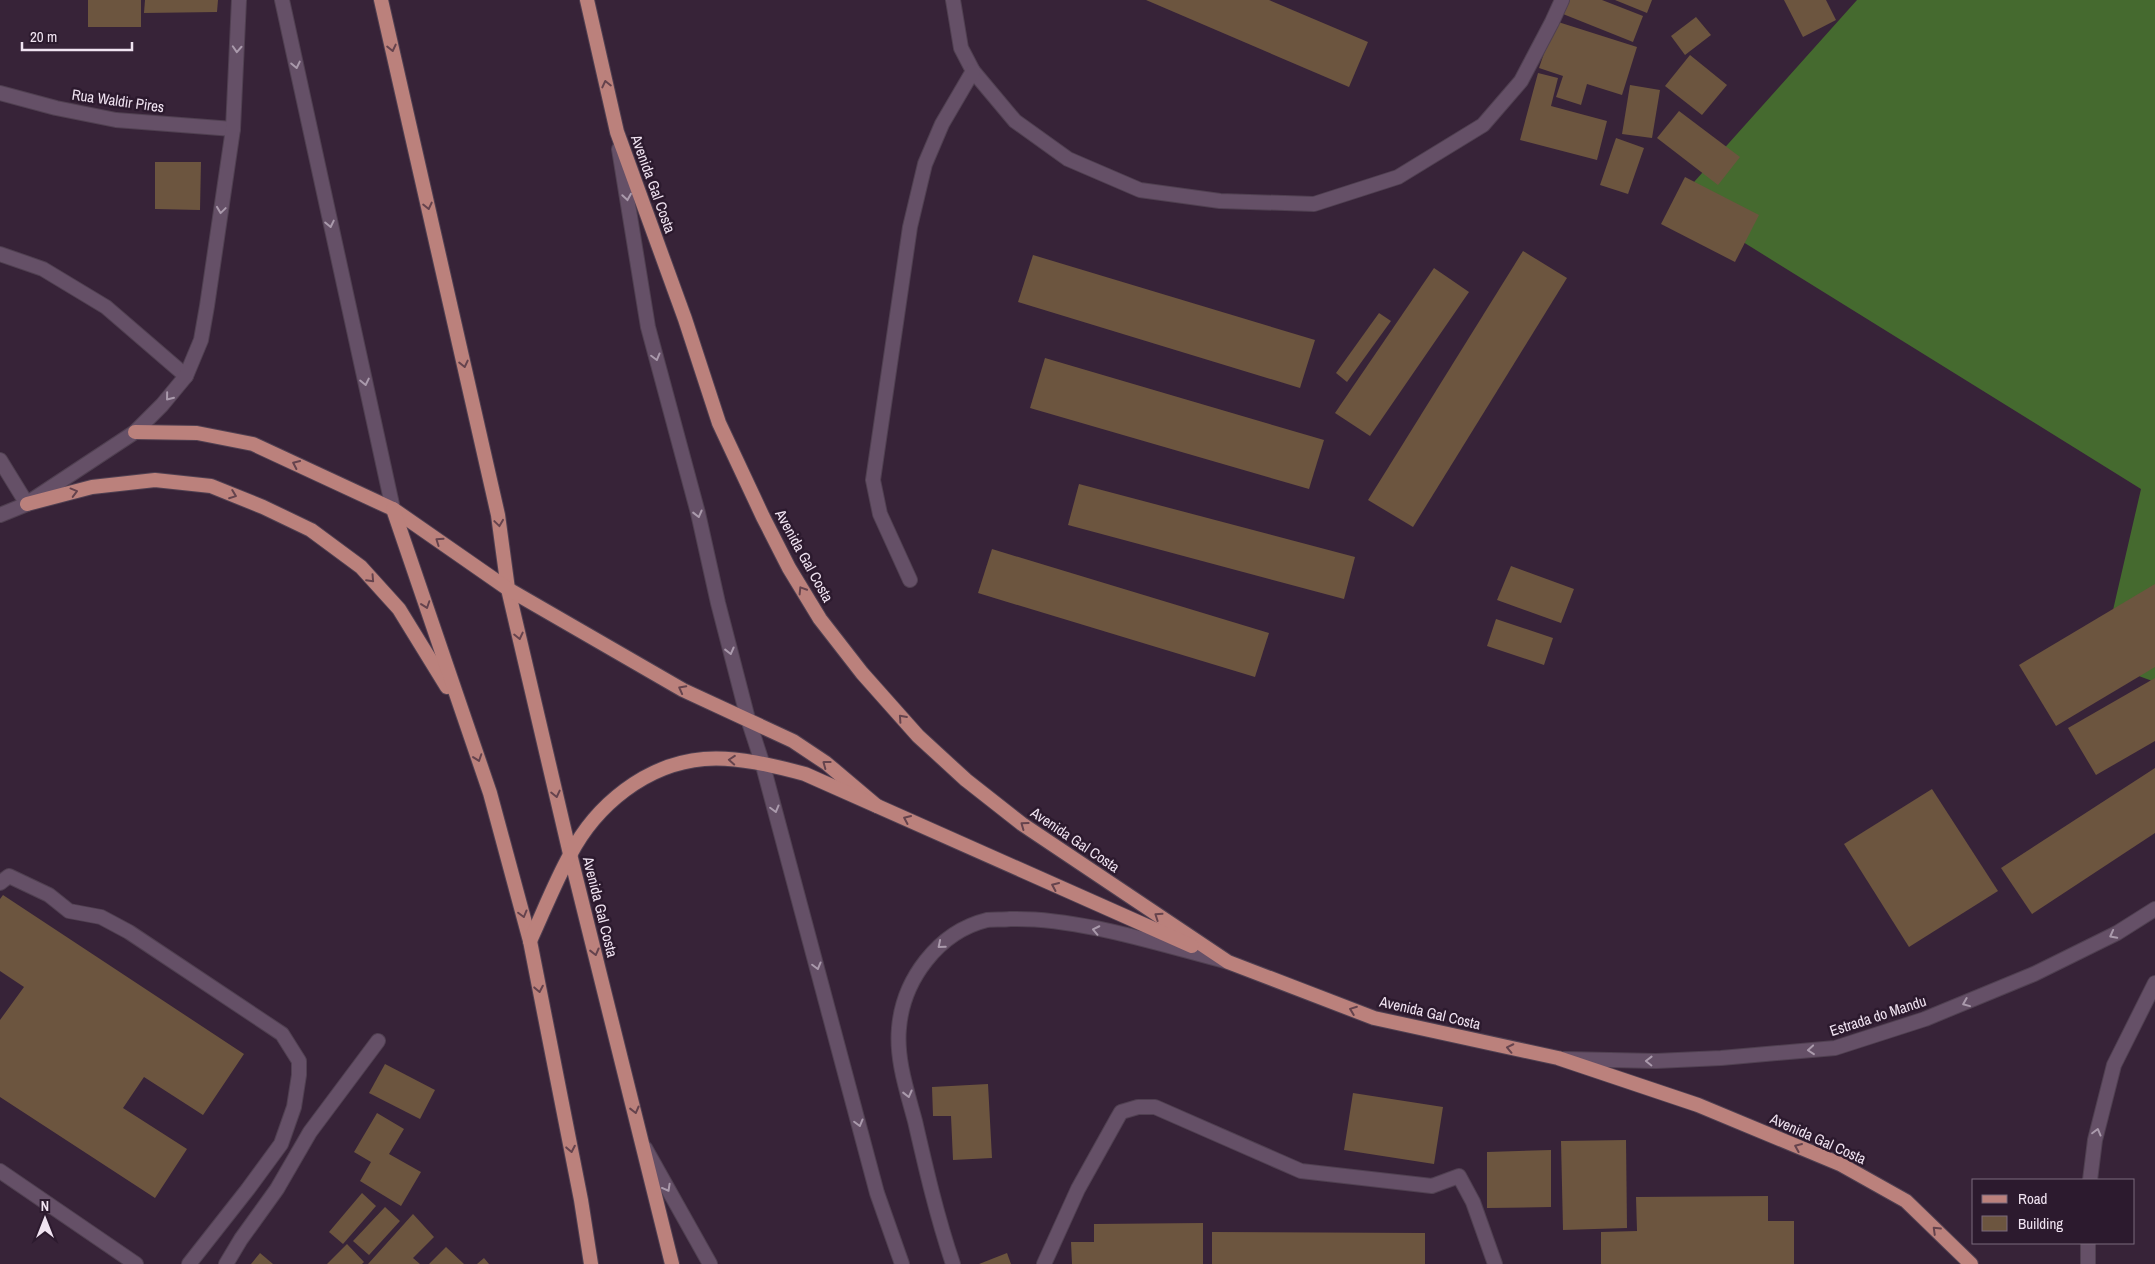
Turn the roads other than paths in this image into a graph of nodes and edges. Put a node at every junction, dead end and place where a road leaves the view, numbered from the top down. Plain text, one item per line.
1 (239, 0) edge
2 (282, 0) edge
3 (381, 0) edge
4 (587, 0) edge
5 (953, 0) edge
6 (1562, 0) edge
7 (973, 71) junction
8 (0, 93) edge
9 (233, 129) junction
10 (616, 132) junction
11 (0, 254) edge
12 (186, 376) junction
13 (135, 432) junction
14 (0, 460) edge
15 (27, 504) junction
16 (393, 510) junction
17 (0, 515) edge
18 (910, 580) dead end
19 (508, 589) junction
20 (462, 712) junction
21 (748, 719) junction
22 (762, 762) junction
23 (877, 806) junction
24 (570, 854) junction
25 (0, 883) edge
26 (2155, 910) edge
27 (530, 942) junction
28 (1228, 962) junction
29 (2155, 983) edge
30 (378, 1041) dead end
31 (1558, 1058) junction
32 (644, 1145) junction
33 (0, 1171) edge
34 (2090, 1179) edge
35 (2088, 1244) edge
36 (136, 1264) edge
37 (188, 1264) edge
38 (226, 1264) edge
39 (591, 1264) edge
40 (672, 1264) edge
41 (710, 1264) edge
42 (902, 1264) edge
43 (953, 1264) edge
44 (1044, 1264) edge
45 (1495, 1264) edge
46 (1971, 1264) edge
47 (2088, 1264) edge

1 -> 9 street
2 -> 16 street
3 -> 19 main road, Avenida Gal Costa
10 -> 4 main road, Avenida Gal Costa
5 - 7 street
6 - 7 street
7 - 18 street
8 - 9 street, Rua Waldir Pires
9 -> 12 street
10 -> 21 street
28 -> 10 main road, Avenida Gal Costa
11 - 12 street
12 -> 13 street
13 - 15 street
16 -> 13 main road
14 - 15 street
15 - 17 street
15 -> 20 main road
19 -> 16 main road
16 -> 20 main road
21 -> 19 main road
19 -> 24 main road, Avenida Gal Costa
20 -> 27 main road
21 - 22 street
23 -> 21 main road
22 - 23 main road
22 -> 24 main road
22 -> 42 street
28 -> 23 main road
24 - 27 main road
24 -> 32 main road, Avenida Gal Costa
25 - 37 street
26 -> 31 street, Estrada do Mandu
27 -> 39 main road
31 -> 28 main road, Avenida Gal Costa
28 -> 43 street
34 -> 29 street
30 - 38 street
46 -> 31 main road, Avenida Gal Costa
32 - 40 main road, Avenida Gal Costa
32 -> 41 street
33 - 36 street
35 - 47 street
44 - 45 street

